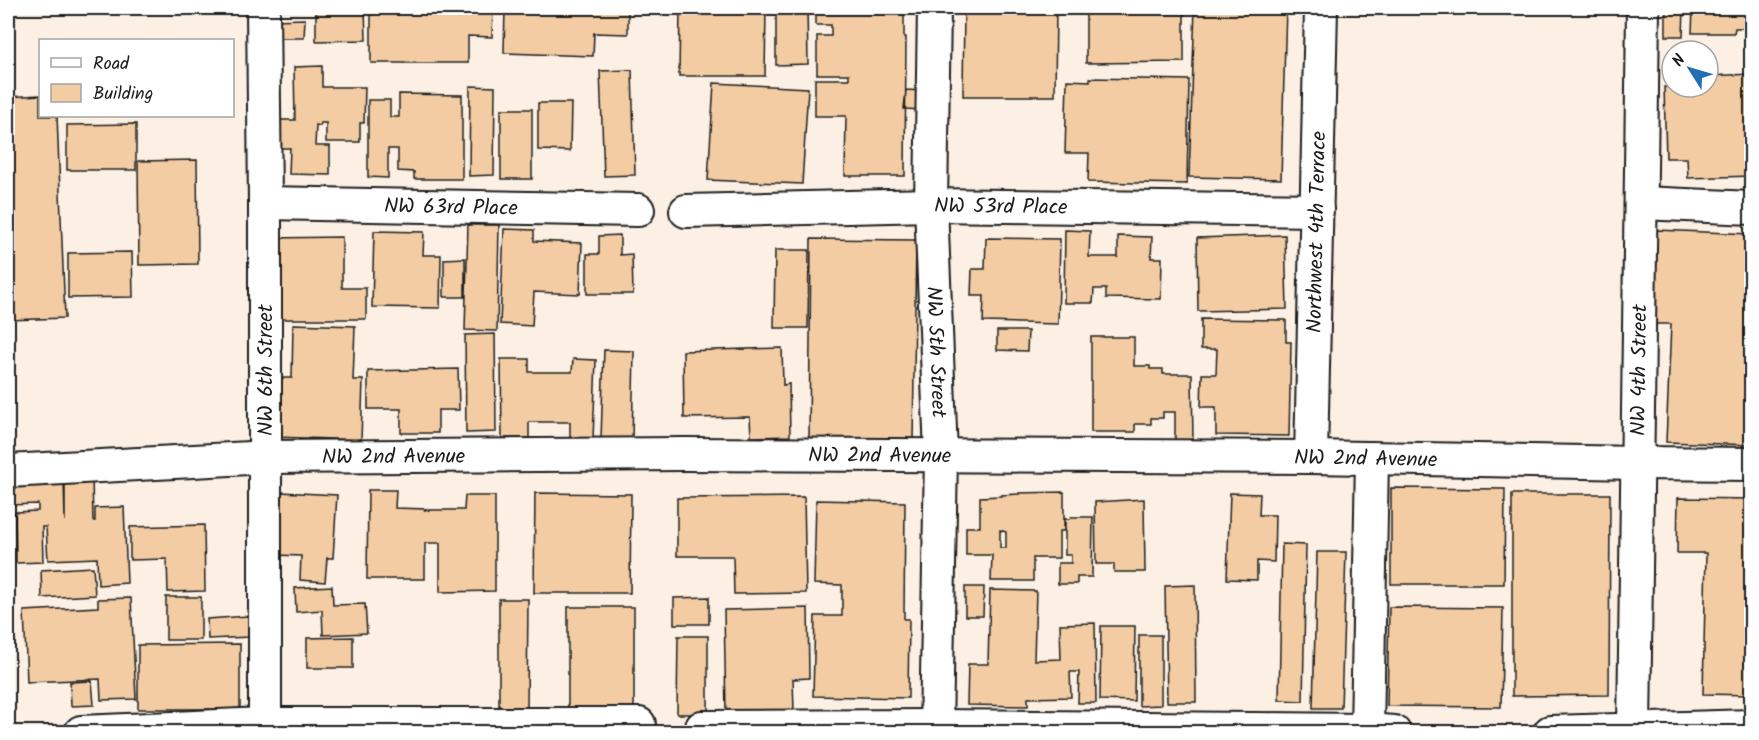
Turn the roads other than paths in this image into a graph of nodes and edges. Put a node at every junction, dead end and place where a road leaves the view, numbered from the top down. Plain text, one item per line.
1 (263, 8) edge
2 (934, 8) edge
3 (1321, 8) edge
4 (1643, 8) edge
5 (265, 202) junction
6 (1642, 203) junction
7 (931, 205) junction
8 (1752, 208) edge
9 (638, 210) dead end
10 (1317, 210) junction
11 (686, 211) dead end
12 (941, 455) junction
13 (266, 457) junction
14 (1311, 457) junction
15 (1372, 458) junction
16 (1637, 463) junction
17 (1752, 464) edge
18 (8, 471) edge
19 (639, 724) dead end
20 (1752, 726) edge
21 (702, 727) dead end
22 (265, 728) edge
23 (936, 729) edge
24 (1634, 731) edge
25 (81, 732) edge
26 (1376, 732) edge
27 (1550, 732) edge

1 - 5 street, NW 6th Street
2 - 7 street, NW 5th Street
3 - 10 street, Northwest 4th Terrace
4 - 6 street, NW 4th Street
5 - 9 street, NW 63rd Place
5 - 13 street, NW 6th Street
6 - 8 street
6 - 16 street, NW 4th Street
7 - 10 street, NW 53rd Place
7 - 11 street, NW 53rd Place
7 - 12 street, NW 5th Street
10 - 14 street, Northwest 4th Terrace
12 - 13 street, NW 2nd Avenue
12 - 14 street, NW 2nd Avenue
12 - 23 street, NW 5th Street
13 - 18 street, NW 2nd Avenue
13 - 22 street, NW 6th Street
14 - 15 street, NW 2nd Avenue
15 - 16 street, NW 2nd Avenue
15 - 26 street
16 - 17 street, NW 2nd Avenue
16 - 24 street, NW 4th Street
19 - 22 street
20 - 24 street
21 - 23 street
22 - 25 street
23 - 26 street
24 - 27 street

